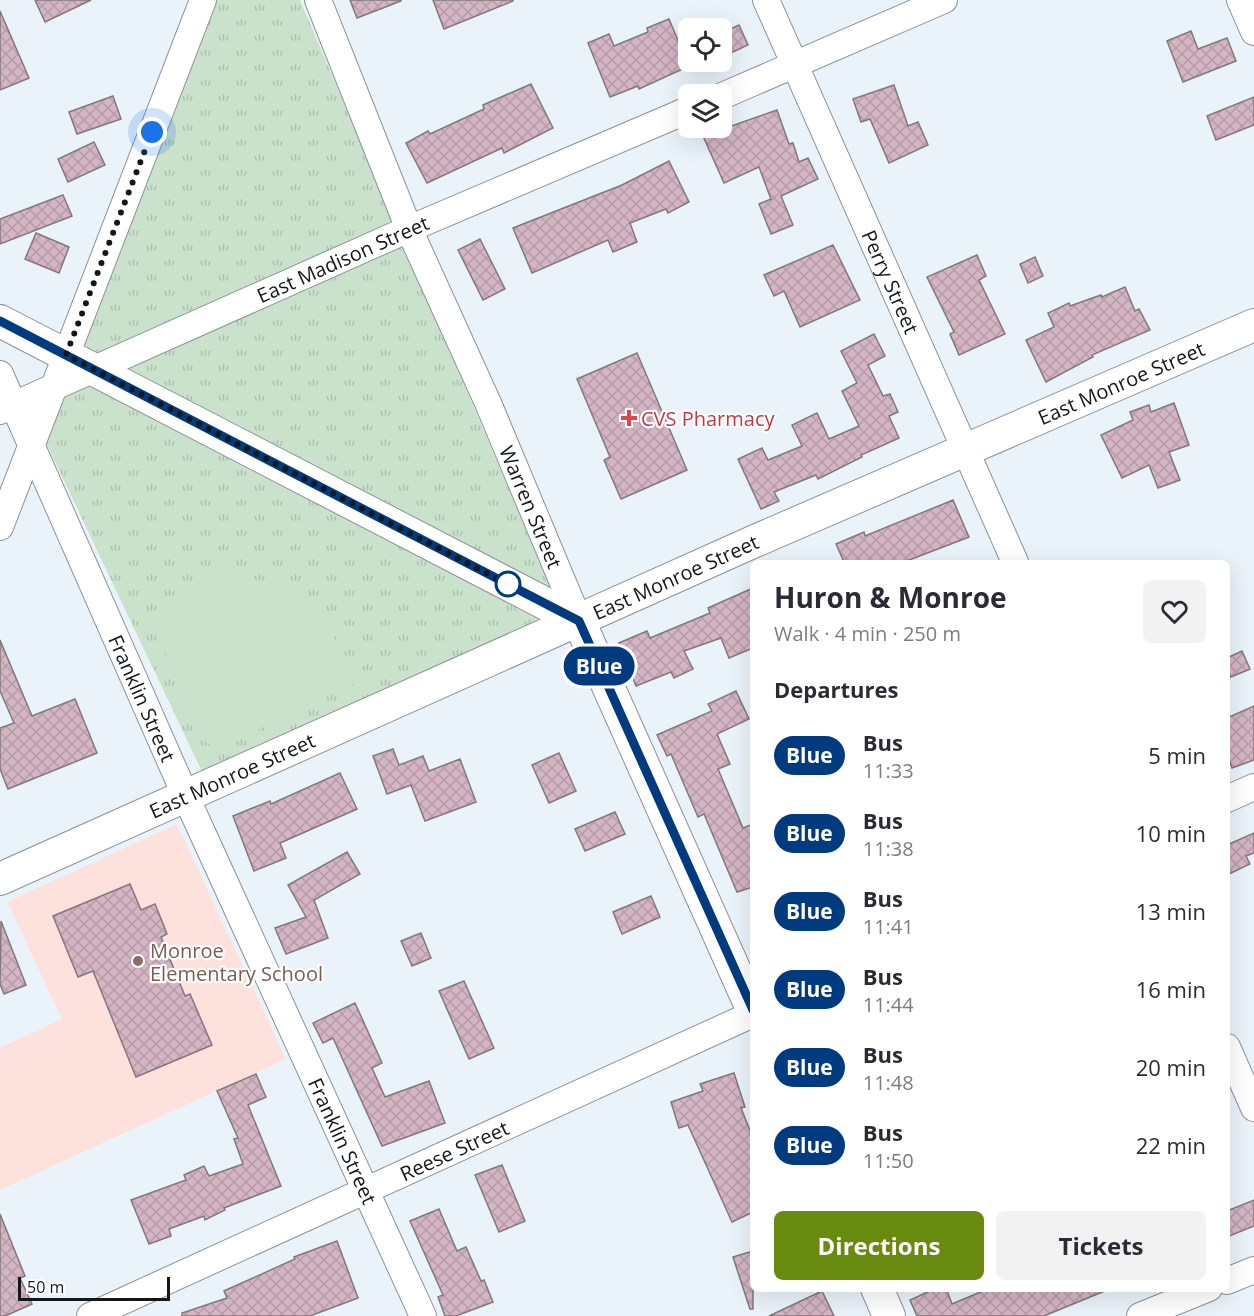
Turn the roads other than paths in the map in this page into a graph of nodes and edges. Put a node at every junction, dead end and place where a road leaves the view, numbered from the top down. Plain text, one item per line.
1 (203, 0) edge
2 (318, 0) edge
3 (766, 0) edge
4 (944, 0) edge
5 (1240, 0) edge
6 (1254, 32) edge
7 (795, 65) junction
8 (732, 92) edge
9 (678, 114) edge
10 (409, 229) junction
11 (0, 321) edge
12 (1254, 325) edge
13 (66, 355) junction
14 (94, 369) junction
15 (0, 374) edge
16 (53, 388) junction
17 (7, 408) edge
18 (31, 444) junction
19 (966, 451) junction
20 (0, 527) edge
21 (1014, 560) edge
22 (579, 621) junction
23 (1254, 786) edge
24 (186, 797) junction
25 (1230, 798) edge
26 (0, 879) edge
27 (750, 1005) edge
28 (750, 1013) edge
29 (1230, 1054) edge
30 (1254, 1108) edge
31 (368, 1190) junction
32 (1254, 1270) edge
33 (1230, 1280) edge
34 (879, 1292) edge
35 (1199, 1292) edge
36 (90, 1316) edge
37 (423, 1316) edge
38 (889, 1316) edge
39 (1140, 1316) edge

1 - 13 street
2 - 10 street, Warren Street
3 - 7 street, Perry Street
4 - 7 street
5 - 6 street
7 - 8 street
7 - 19 street, Perry Street
9 - 10 street, East Madison Street
10 - 14 street, East Madison Street
10 - 22 street, Warren Street
11 - 13 main road
12 - 19 main road, East Monroe Street
13 - 14 main road
13 - 16 street
14 - 16 street, East Madison Street
14 - 22 main road
15 - 17 street, Franklin Street
16 - 17 street, East Madison Street
16 - 18 street
17 - 18 street, Franklin Street
18 - 20 street
18 - 24 street, Franklin Street
19 - 21 street, Perry Street
19 - 22 main road, East Monroe Street
22 - 24 main road, East Monroe Street
22 - 27 main road, Warren Street
23 - 25 street
24 - 26 main road, East Monroe Street
24 - 31 street, Franklin Street
28 - 31 street, Reese Street
29 - 30 street
31 - 36 street, Reese Street
31 - 37 street, Franklin Street
32 - 33 street
34 - 38 main road
35 - 39 street

